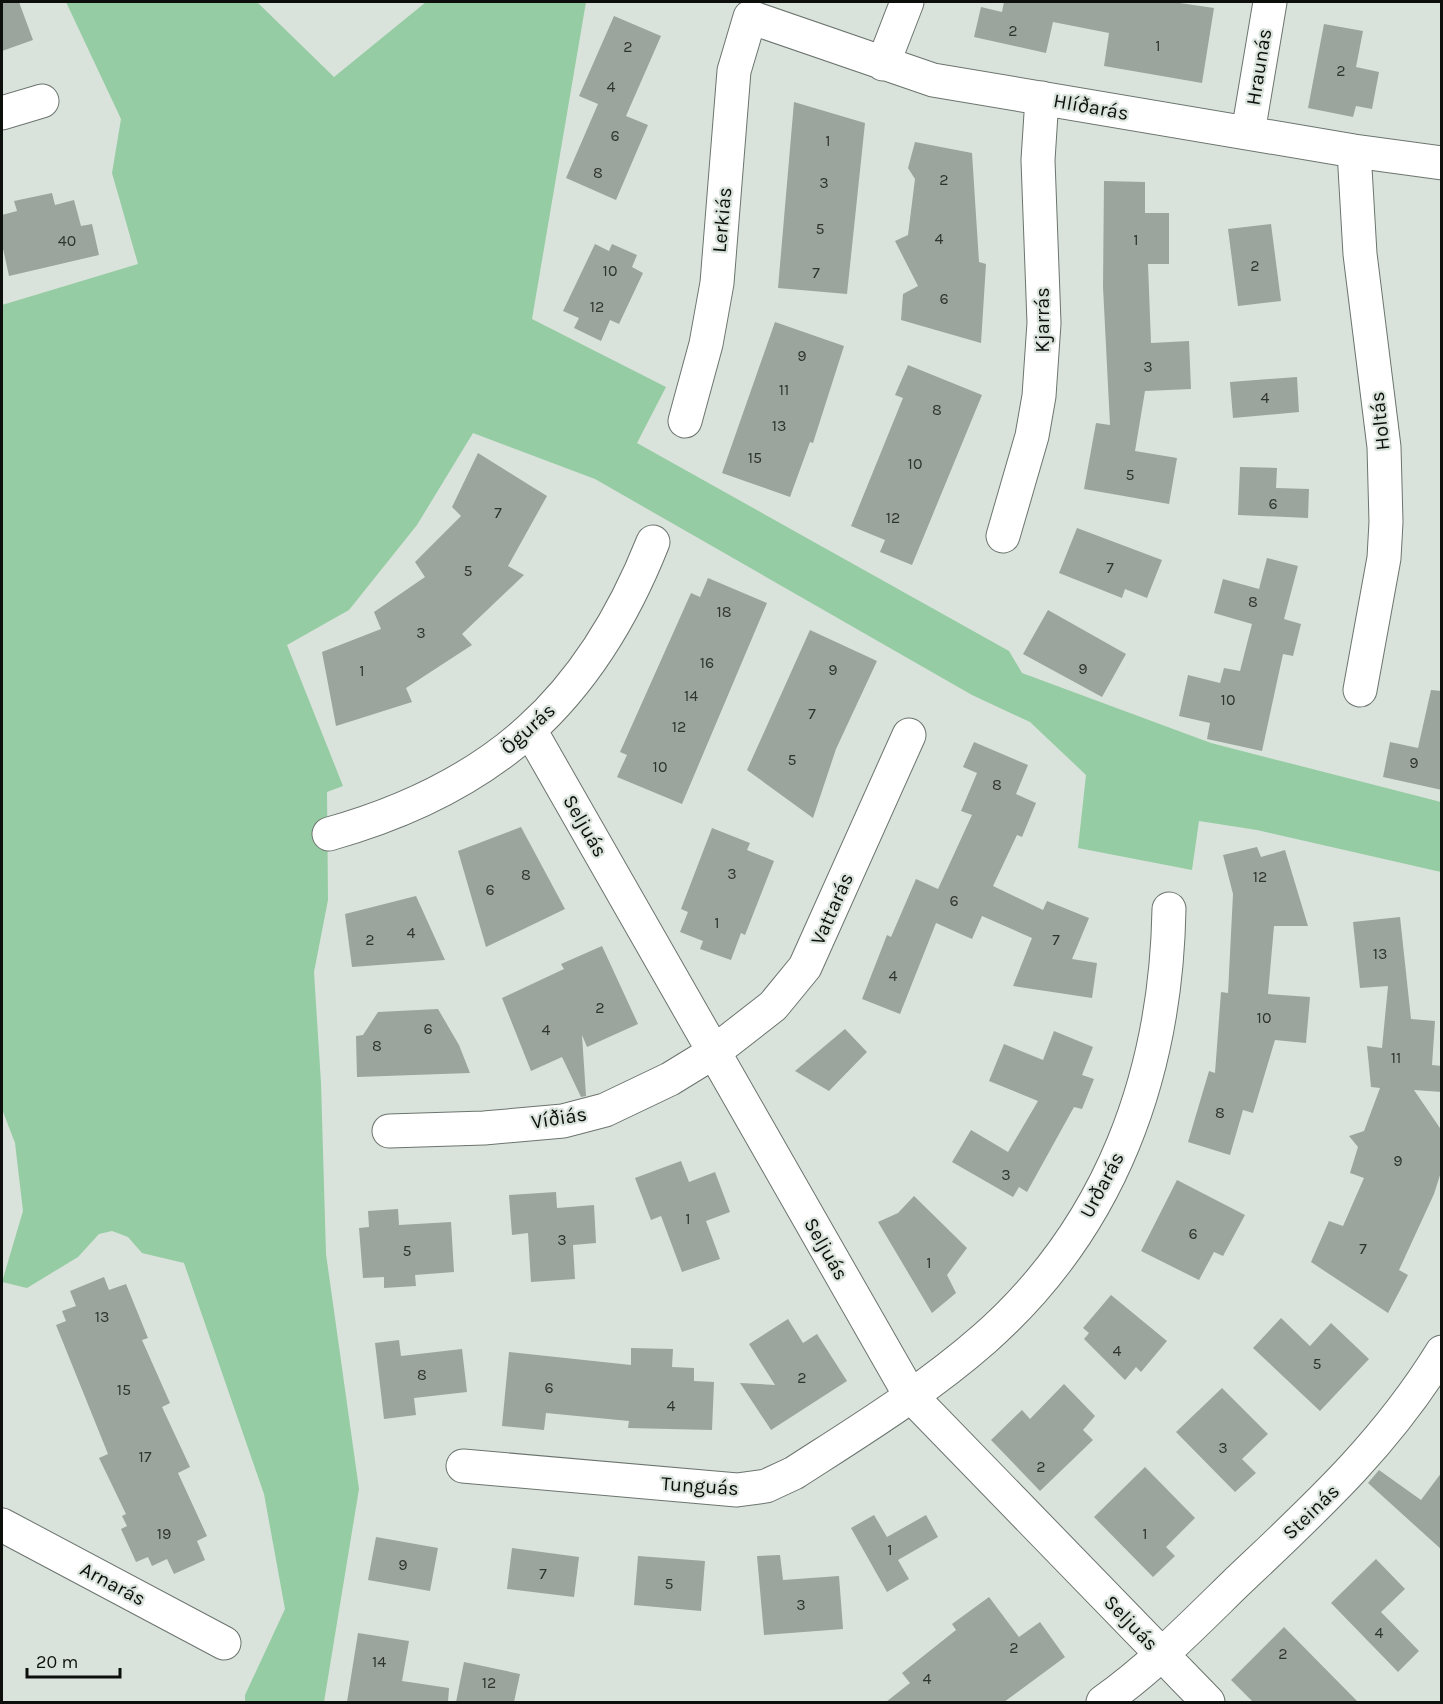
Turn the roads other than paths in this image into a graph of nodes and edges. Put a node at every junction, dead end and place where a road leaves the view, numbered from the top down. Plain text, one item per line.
1 (907, 2) edge
2 (1270, 2) edge
3 (750, 17) joint
4 (883, 64) junction
5 (1042, 99) junction
6 (42, 101) dead end
7 (2, 113) edge
8 (1248, 133) junction
9 (1354, 152) junction
10 (1442, 163) edge
11 (685, 421) dead end
12 (1003, 536) dead end
13 (653, 542) dead end
14 (1360, 690) dead end
15 (530, 730) junction
16 (909, 735) dead end
17 (328, 834) dead end
18 (1170, 909) dead end
19 (714, 1053) junction
20 (389, 1131) dead end
21 (1442, 1352) edge
22 (910, 1395) junction
23 (463, 1466) dead end
24 (2, 1525) edge
25 (224, 1643) dead end
26 (1161, 1654) junction
27 (1102, 1702) edge
28 (1208, 1702) edge

1 - 4 street
2 - 8 street, Hraunás
3 - 4 street, Hlíðarás
3 - 11 street, Lerkiás
4 - 5 street, Hlíðarás
5 - 8 street, Hlíðarás
5 - 12 street, Kjarrás
6 - 7 street
8 - 9 street, Hlíðarás
9 - 10 street, Hlíðarás
9 - 14 street, Holtás
13 - 15 street, Ögurás
15 - 17 street, Ögurás
15 - 19 street, Seljuás
16 - 19 street, Vattarás
18 - 22 street, Urðarás
19 - 20 street, Víðiás
19 - 22 street, Seljuás
21 - 26 street, Steinás
22 - 23 street, Tunguás
22 - 26 street, Seljuás
24 - 25 street, Arnarás
26 - 27 street, Steinás
26 - 28 street, Seljuás

